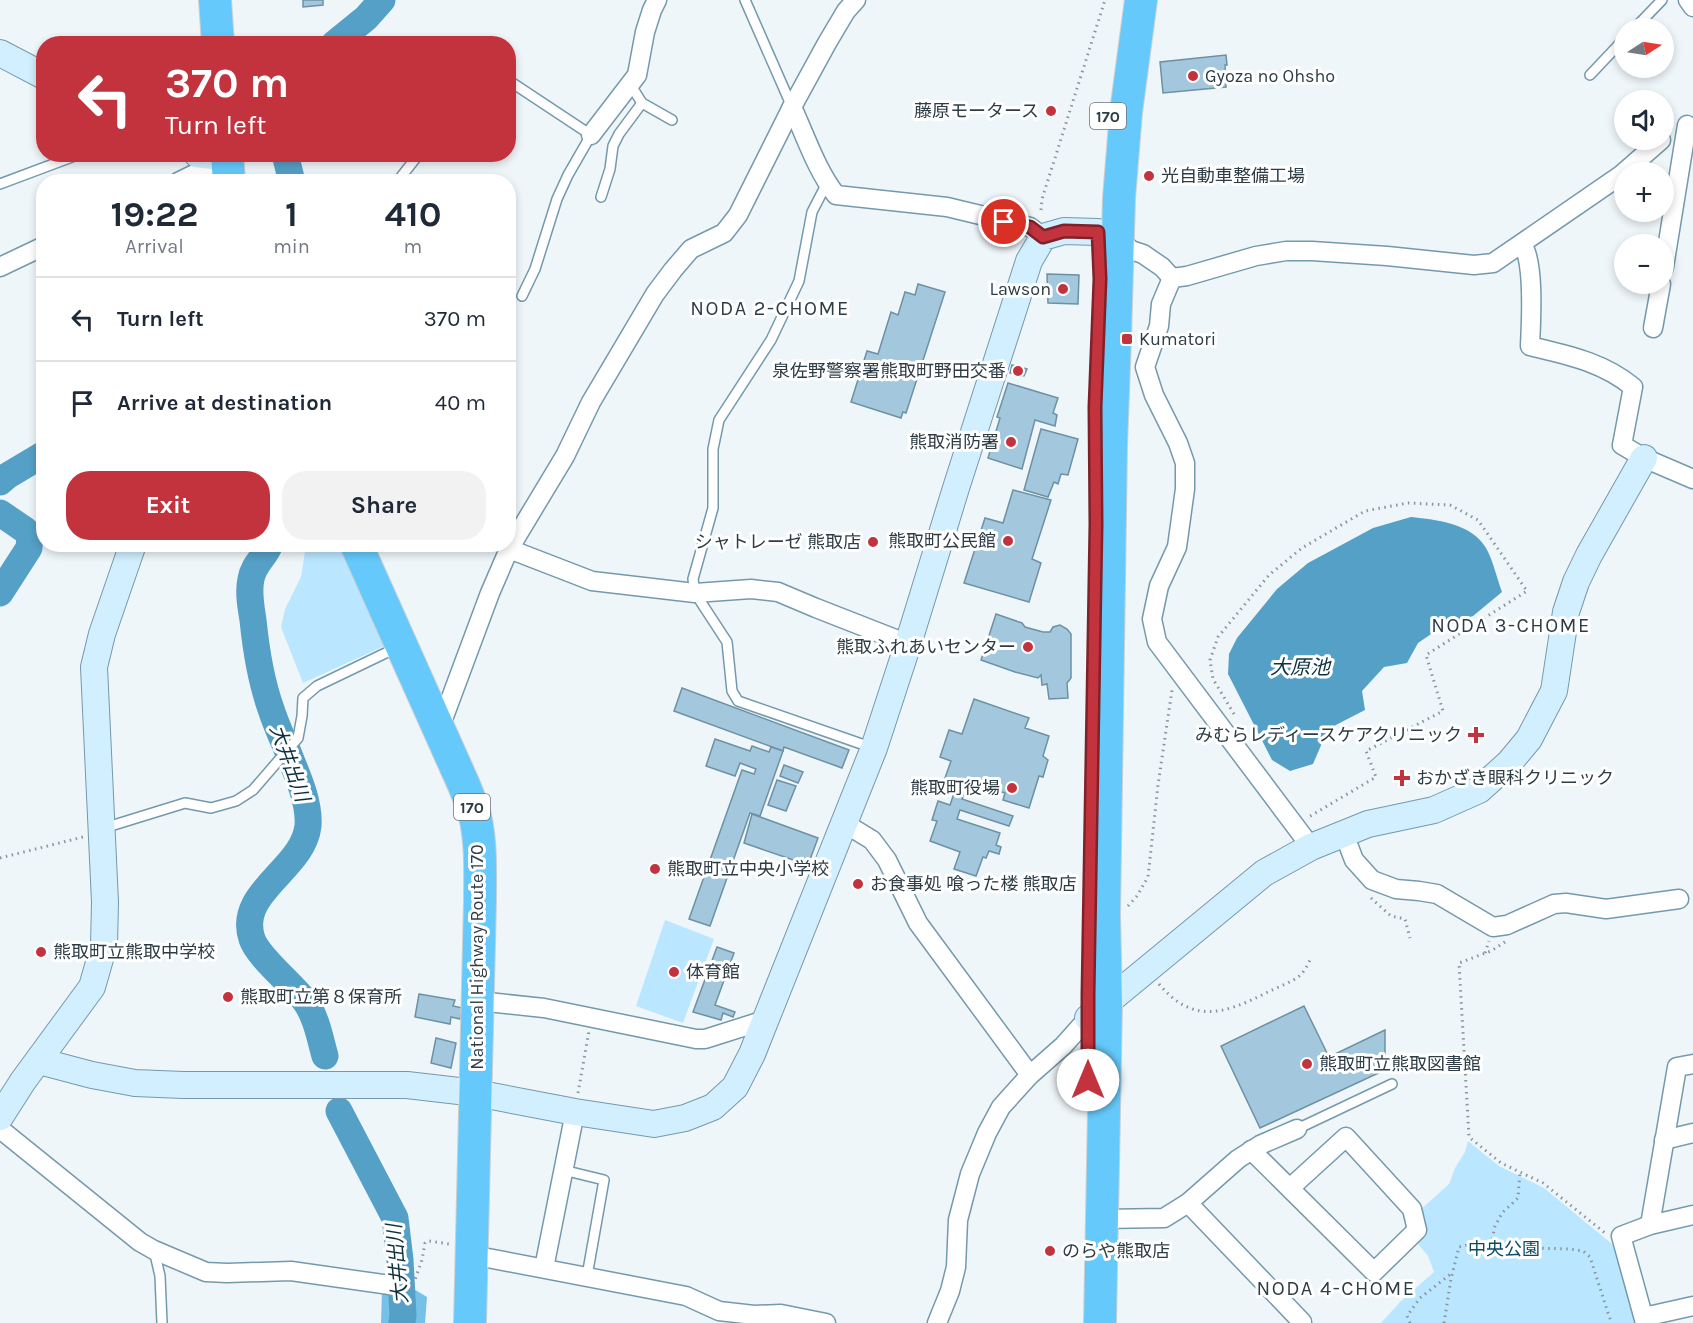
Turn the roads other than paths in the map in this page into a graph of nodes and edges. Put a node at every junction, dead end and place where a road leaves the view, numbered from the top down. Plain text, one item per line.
1 (215, 0) edge
2 (657, 0) edge
3 (745, 0) edge
4 (856, 0) edge
5 (1121, 0) edge
6 (1141, 0) edge
7 (1662, 0) edge
8 (1688, 0) edge
9 (1693, 7) edge
10 (1645, 18) edge
11 (217, 36) edge
12 (1614, 50) edge
13 (0, 54) edge
14 (36, 72) edge
15 (1590, 75) dead end
16 (630, 84) junction
17 (516, 85) edge
18 (642, 103) junction
19 (792, 107) junction
20 (672, 120) dead end
21 (1690, 124) edge
22 (1674, 129) edge
23 (591, 135) junction
24 (1649, 150) edge
25 (59, 162) edge
26 (220, 162) edge
27 (413, 162) edge
28 (195, 174) edge
29 (403, 174) edge
30 (827, 183) junction
31 (0, 184) edge
32 (601, 197) dead end
33 (1108, 234) junction
34 (1670, 234) edge
35 (1043, 237) junction
36 (1522, 244) junction
37 (36, 250) edge
38 (0, 267) edge
39 (1172, 278) junction
40 (1659, 294) edge
41 (522, 296) dead end
42 (1653, 328) dead end
43 (1644, 458) junction
44 (1693, 479) edge
45 (516, 536) edge
46 (130, 552) edge
47 (360, 552) edge
48 (507, 552) edge
49 (516, 552) edge
50 (695, 593) junction
51 (909, 644) junction
52 (401, 646) junction
53 (439, 730) junction
54 (874, 748) junction
55 (844, 823) junction
56 (101, 830) junction
57 (1344, 834) junction
58 (1314, 846) junction
59 (1679, 899) dead end
60 (478, 1001) junction
61 (1097, 1011) junction
62 (765, 1020) junction
63 (39, 1061) junction
64 (1693, 1064) edge
65 (1030, 1075) junction
66 (1392, 1084) dead end
67 (476, 1093) junction
68 (575, 1112) junction
69 (0, 1117) edge
70 (0, 1129) edge
71 (1297, 1129) joint
72 (1693, 1133) edge
73 (1664, 1140) junction
74 (1251, 1150) junction
75 (563, 1170) junction
76 (1290, 1188) junction
77 (1188, 1203) junction
78 (1693, 1215) edge
79 (1103, 1219) junction
80 (1650, 1225) junction
81 (154, 1250) junction
82 (472, 1251) junction
83 (544, 1268) junction
84 (587, 1276) junction
85 (390, 1285) dead end
86 (1693, 1306) edge
87 (1645, 1320) edge
88 (162, 1323) edge
89 (470, 1323) edge
90 (826, 1323) edge
91 (937, 1323) edge
92 (1090, 1323) edge
93 (1100, 1323) edge
94 (1300, 1323) edge

1 - 11 highway
2 - 16 street
3 - 19 lane
4 - 19 street
5 - 33 highway, 170
6 - 33 highway, 170
7 - 10 lane
8 - 9 street
12 - 15 lane
13 - 14 street
16 - 18 lane
16 - 23 street
17 - 23 lane
18 - 20 lane
18 - 32 lane
19 - 30 street
19 - 45 street
21 - 22 street
21 - 34 street
23 - 41 lane
24 - 36 street
25 - 31 lane
26 - 28 street
27 - 29 lane
30 - 35 street
30 - 50 lane
33 - 35 street
33 - 39 street
33 - 61 highway, 170
33 - 61 highway, 170
35 - 51 street
36 - 39 street
36 - 43 street
37 - 38 street
39 - 58 street
40 - 42 street
43 - 44 street
43 - 57 street
46 - 56 street
47 - 52 highway, National Highway Route 170 / 170
48 - 53 street
49 - 50 street
50 - 51 street
50 - 54 lane
51 - 54 street
52 - 53 highway, National Highway Route 170 / 170
52 - 56 lane
53 - 60 highway, National Highway Route 170 / 170
54 - 55 street
55 - 62 street
55 - 65 street
56 - 63 street
57 - 58 street
57 - 59 street
58 - 61 street
60 - 62 street
60 - 67 highway, National Highway Route 170 / 170
61 - 65 street
61 - 79 highway, 170
61 - 92 highway, 170
62 - 68 street
63 - 67 street
63 - 69 street
64 - 73 street
65 - 91 street
66 - 71 lane
67 - 68 street
67 - 82 highway, National Highway Route 170 / 170
68 - 75 street
70 - 81 street
71 - 74 street
72 - 73 street
73 - 80 street
74 - 76 street
74 - 77 street
75 - 83 street
75 - 84 lane
76 - 76 street
77 - 79 street
77 - 94 street
78 - 80 street
79 - 93 highway, 170
80 - 87 street
81 - 85 street
81 - 88 lane
82 - 83 street
82 - 89 highway, National Highway Route 170 / 170
83 - 84 street
84 - 90 street
86 - 87 street

